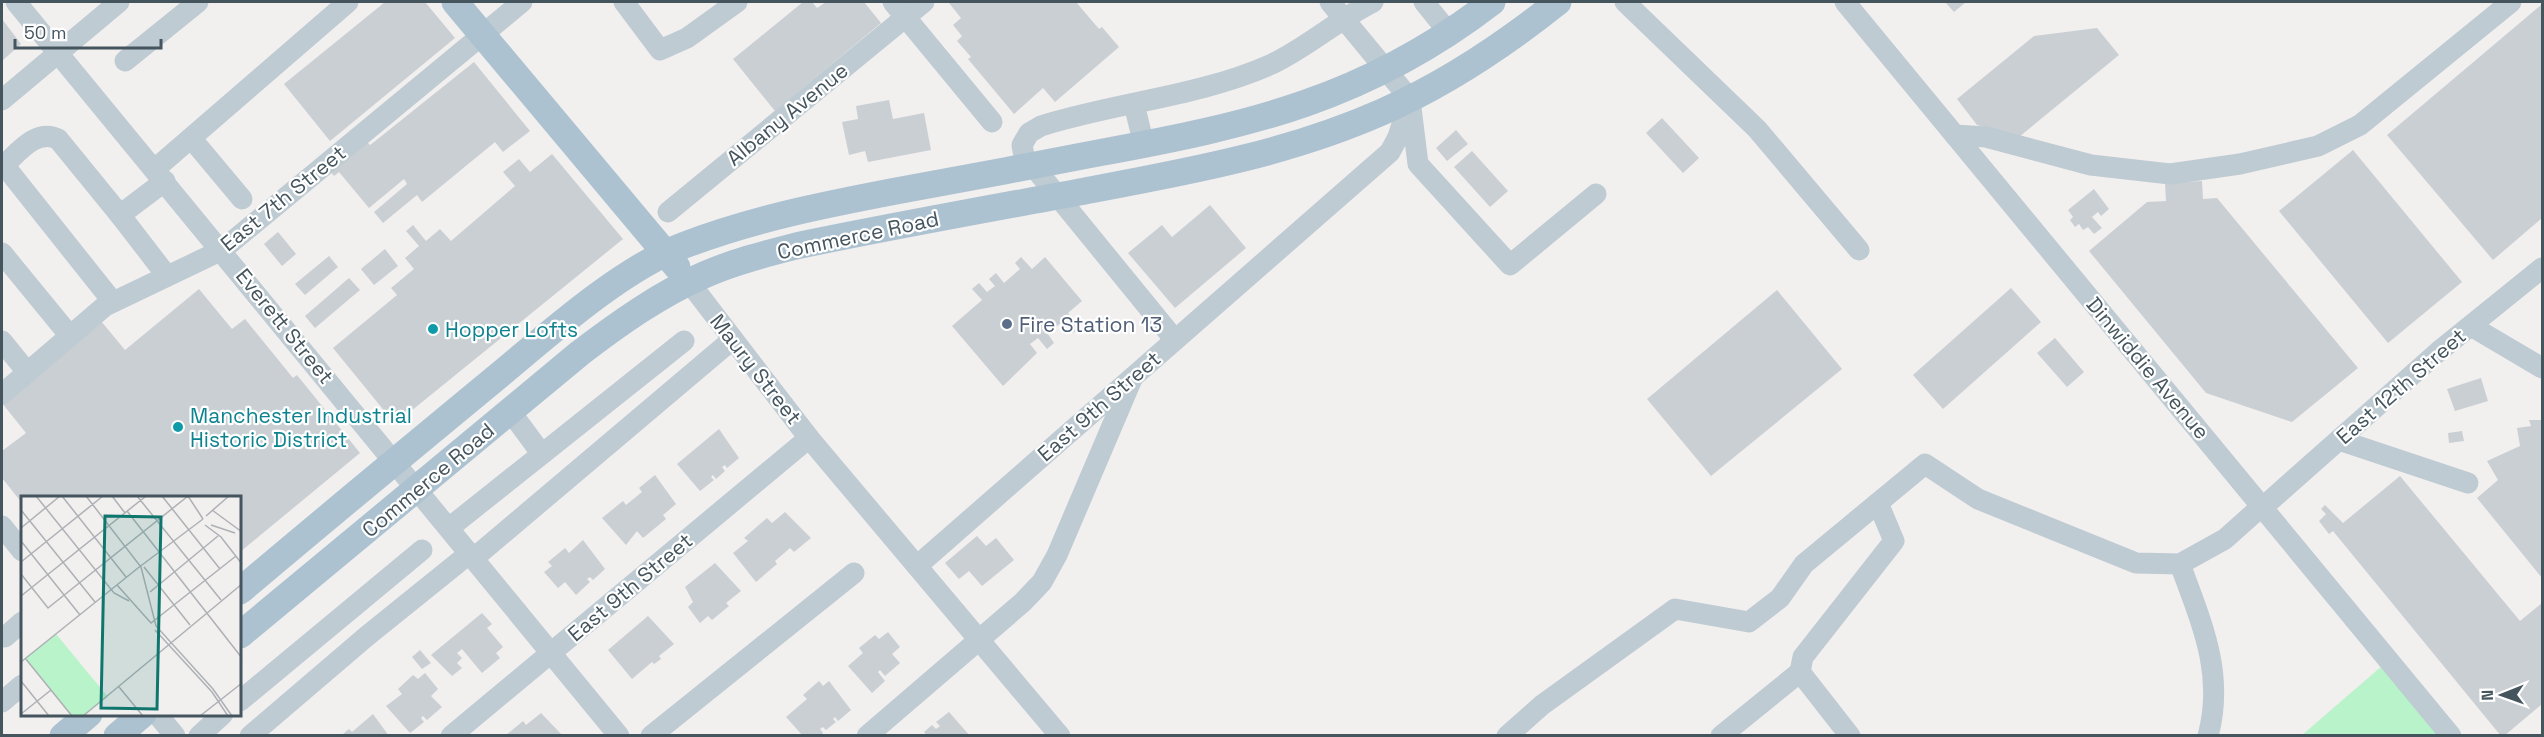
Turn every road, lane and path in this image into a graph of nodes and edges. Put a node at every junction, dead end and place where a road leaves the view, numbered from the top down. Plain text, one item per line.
1 (16, 2) edge
2 (119, 2) edge
3 (198, 2) edge
4 (348, 2) edge
5 (455, 2) edge
6 (522, 2) edge
7 (624, 2) edge
8 (737, 2) edge
9 (924, 2) edge
10 (1373, 2) edge
11 (1424, 2) edge
12 (1492, 2) edge
13 (1558, 2) edge
14 (1625, 2) edge
15 (1845, 2) edge
16 (2511, 2) edge
17 (899, 9) edge
18 (1336, 9) edge
19 (1449, 33) junction
20 (482, 35) junction
21 (58, 52) junction
22 (125, 61) dead end
23 (1387, 70) junction
24 (1410, 99) junction
25 (2, 100) edge
26 (1134, 104) junction
27 (992, 122) dead end
28 (1955, 135) junction
29 (191, 138) junction
30 (1144, 145) junction
31 (3, 166) edge
32 (1029, 166) junction
33 (160, 175) junction
34 (950, 181) junction
35 (1596, 194) dead end
36 (1056, 196) junction
37 (242, 199) dead end
38 (668, 212) dead end
39 (120, 215) junction
40 (956, 215) junction
41 (222, 250) junction
42 (1859, 250) dead end
43 (2, 253) edge
44 (667, 253) junction
45 (2542, 268) edge
46 (166, 276) junction
47 (688, 282) junction
48 (113, 302) junction
49 (2470, 326) junction
50 (70, 336) junction
51 (732, 339) junction
52 (1175, 340) junction
53 (2, 341) edge
54 (684, 341) dead end
55 (2542, 368) edge
56 (27, 372) junction
57 (1134, 374) junction
58 (2, 394) edge
59 (510, 411) junction
60 (809, 438) junction
61 (2339, 440) junction
62 (541, 453) junction
63 (395, 460) junction
64 (2468, 483) dead end
65 (418, 488) junction
66 (1878, 503) junction
67 (2262, 507) junction
68 (2, 526) edge
69 (450, 528) junction
70 (21, 550) edge
71 (422, 550) dead end
72 (472, 556) junction
73 (2180, 564) junction
74 (917, 566) junction
75 (854, 573) dead end
76 (242, 589) edge
77 (21, 623) edge
78 (242, 633) edge
79 (5, 638) dead end
80 (980, 639) junction
81 (550, 653) junction
82 (1800, 672) junction
83 (21, 686) edge
84 (242, 699) edge
85 (2, 702) edge
86 (87, 716) edge
87 (141, 716) edge
88 (160, 716) edge
89 (222, 716) edge
90 (63, 735) edge
91 (117, 735) edge
92 (175, 735) edge
93 (199, 735) edge
94 (250, 735) edge
95 (451, 735) edge
96 (619, 735) edge
97 (651, 735) edge
98 (867, 735) edge
99 (1060, 735) edge
100 (1507, 735) edge
101 (1720, 735) edge
102 (1850, 735) edge
103 (2208, 735) edge
104 (2451, 735) edge

1 - 21 street, Everett Street
2 - 21 street
3 - 22 street
4 - 29 street
5 - 20 main road, Maury Street
6 - 20 street, East 7th Street
7 - 8 street
9 - 17 street, Albany Avenue
10 - 18 street
11 - 19 street
12 - 19 main road, Commerce Road
13 - 24 main road, Commerce Road
14 - 42 street
15 - 28 street, Dinwiddie Avenue
16 - 28 street
17 - 27 street
17 - 38 street, Albany Avenue
18 - 23 street
18 - 26 street
19 - 23 main road, Commerce Road
20 - 41 street, East 7th Street
20 - 44 main road, Maury Street
21 - 25 street
21 - 33 street, Everett Street
23 - 24 street
23 - 30 main road, Commerce Road
24 - 35 street
24 - 36 main road, Commerce Road
24 - 52 street, East 9th Street
26 - 30 street
26 - 32 street
28 - 67 street, Dinwiddie Avenue
29 - 33 street
29 - 37 street
30 - 32 main road, Commerce Road
31 - 39 street
31 - 48 street
32 - 34 main road, Commerce Road
32 - 36 street
33 - 39 street
33 - 41 street, Everett Street
34 - 40 street
34 - 44 main road, Commerce Road
36 - 40 main road, Commerce Road
36 - 52 street
39 - 46 street
40 - 47 main road, Commerce Road
41 - 46 street, East 7th Street
41 - 63 street, Everett Street
43 - 50 street
44 - 47 main road, Maury Street
44 - 63 main road, Commerce Road
45 - 49 street, East 12th Street
46 - 48 street, East 7th Street
47 - 51 street, Maury Street
47 - 59 main road, Commerce Road
48 - 50 street, East 7th Street
49 - 55 street
49 - 61 street, East 12th Street
50 - 56 street, East 7th Street
51 - 60 street, Maury Street
51 - 72 street
52 - 57 street, East 9th Street
53 - 56 street
54 - 62 street
56 - 58 street, East 7th Street
57 - 74 street, East 9th Street
57 - 80 street
59 - 62 street
59 - 65 main road, Commerce Road
60 - 74 street, Maury Street
60 - 81 street, East 9th Street
61 - 64 street
61 - 67 street, East 12th Street
62 - 69 street
63 - 65 street, Everett Street
63 - 76 main road, Commerce Road
65 - 69 street, Everett Street
65 - 78 main road, Commerce Road
66 - 73 street
66 - 82 street
66 - 100 street
67 - 73 street, East 12th Street
67 - 104 street, Dinwiddie Avenue
68 - 70 street
69 - 72 street, Everett Street
71 - 84 street
72 - 81 street, Everett Street
72 - 94 street
73 - 103 street
74 - 80 street, Maury Street
75 - 97 street
77 - 79 street
80 - 98 street
80 - 99 street, Maury Street
81 - 95 street, East 9th Street
81 - 96 street, Everett Street
82 - 101 street
82 - 102 street
83 - 85 street
86 - 90 main road
87 - 91 main road
88 - 92 street
89 - 93 street

